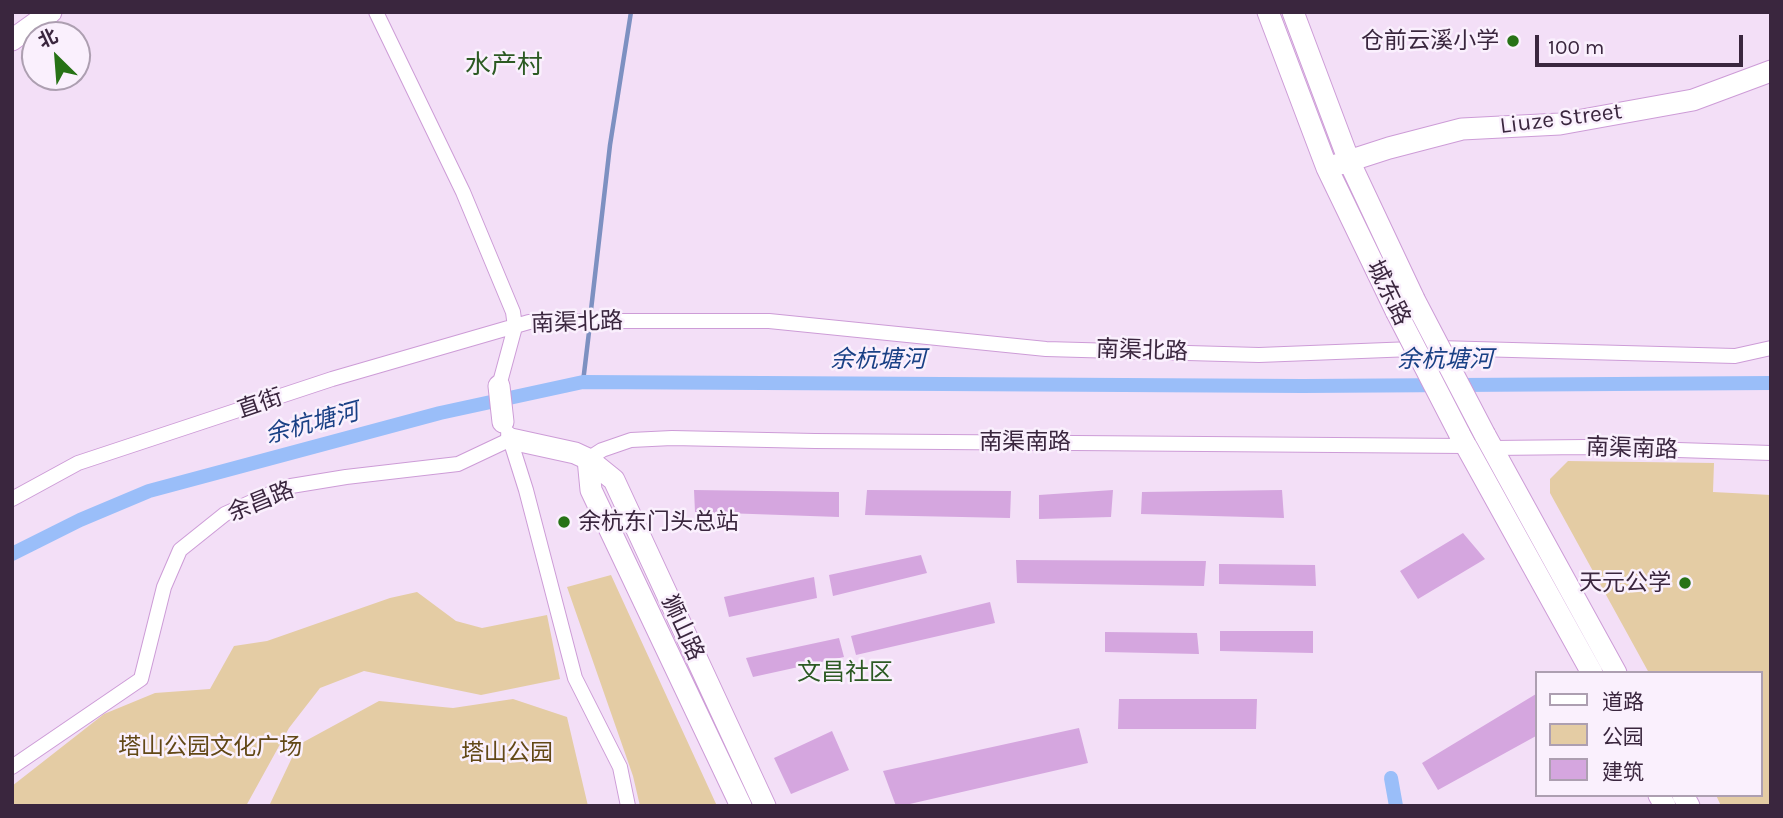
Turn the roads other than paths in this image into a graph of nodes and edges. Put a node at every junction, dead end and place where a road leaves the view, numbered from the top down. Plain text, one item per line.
1 (51, 12) edge
2 (376, 12) edge
3 (1268, 12) edge
4 (1293, 12) edge
5 (12, 40) edge
6 (1771, 71) edge
7 (1349, 161) junction
8 (1327, 169) junction
9 (514, 327) junction
10 (1771, 348) edge
11 (499, 386) joint
12 (507, 430) junction
13 (1462, 439) junction
14 (1489, 441) junction
15 (1771, 453) edge
16 (588, 459) junction
17 (12, 499) edge
18 (1591, 671) edge
19 (1615, 671) edge
20 (12, 767) edge
21 (628, 806) edge
22 (741, 806) edge
23 (765, 806) edge

1 - 5 street
2 - 9 street
3 - 8 street, 城东路
4 - 7 street, 城东路
6 - 7 street, Liuze Street
7 - 8 street, Liuze Street
7 - 14 street, 城东路, bridge
8 - 13 street, 城东路, bridge
9 - 10 street, 南渠北路
9 - 11 street
9 - 17 street, 直街
11 - 12 street
12 - 16 street, 狮山路
12 - 20 street, 余昌路
12 - 21 street
13 - 16 street, 南渠南路
13 - 18 street, 城东路
14 - 15 street, 南渠南路
14 - 19 street, 城东路
16 - 22 street, 狮山路
16 - 23 street, 狮山路

